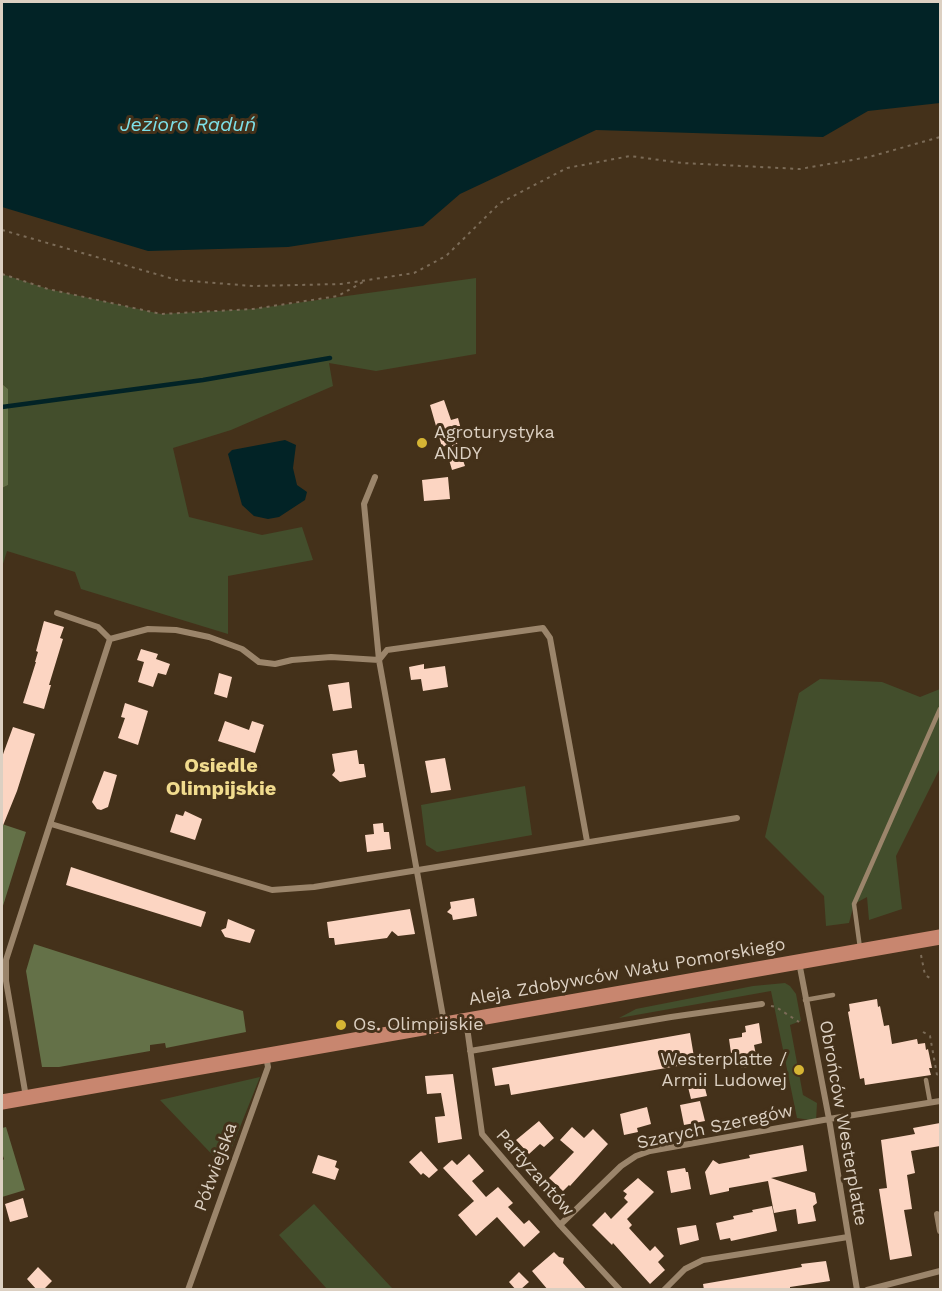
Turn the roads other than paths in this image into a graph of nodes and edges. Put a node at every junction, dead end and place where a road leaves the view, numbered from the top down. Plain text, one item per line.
1 (375, 477) dead end
2 (57, 613) dead end
3 (110, 639) junction
4 (379, 660) junction
5 (940, 709) edge
6 (737, 818) dead end
7 (51, 824) junction
8 (587, 841) junction
9 (416, 870) junction
10 (940, 937) edge
11 (861, 951) junction
12 (798, 962) junction
13 (833, 995) dead end
14 (806, 1000) junction
15 (762, 1004) road end
16 (466, 1019) junction
17 (444, 1023) junction
18 (471, 1051) junction
19 (266, 1055) junction
20 (926, 1080) dead end
21 (26, 1097) junction
22 (4, 1099) edge
23 (940, 1101) edge
24 (930, 1102) junction
25 (829, 1119) junction
26 (937, 1214) dead end
27 (560, 1225) junction
28 (940, 1231) edge
29 (848, 1237) junction
30 (940, 1271) edge
31 (188, 1290) edge
32 (620, 1290) edge
33 (664, 1290) edge
34 (857, 1290) edge
35 (867, 1290) edge

1 - 4 street
2 - 3 street
3 - 4 street
3 - 7 street
4 - 8 street
4 - 9 street
5 - 11 lane
6 - 8 street
7 - 9 street
7 - 21 street
8 - 9 street
9 - 17 street
10 - 11 main road, Aleja Zdobywców Wału Pomorskiego
11 - 12 main road, Aleja Zdobywców Wału Pomorskiego
12 - 14 street, Obrońców Westerplatte
12 - 16 main road, Aleja Zdobywców Wału Pomorskiego
13 - 14 lane
14 - 25 street, Obrońców Westerplatte
15 - 18 street
16 - 17 main road, Aleja Zdobywców Wału Pomorskiego
16 - 18 street, Partyzantów
17 - 19 main road, Aleja Zdobywców Wału Pomorskiego
18 - 27 street, Partyzantów
19 - 21 main road, Aleja Zdobywców Wału Pomorskiego
19 - 31 street, Półwiejska
20 - 24 lane
21 - 22 main road, Aleja Zdobywców Wału Pomorskiego
23 - 24 street, Szarych Szeregów
24 - 25 street, Szarych Szeregów
25 - 27 street, Szarych Szeregów
25 - 29 street, Obrońców Westerplatte
26 - 28 street
27 - 32 street, Partyzantów
29 - 33 street
29 - 34 street, Obrońców Westerplatte
30 - 35 street

